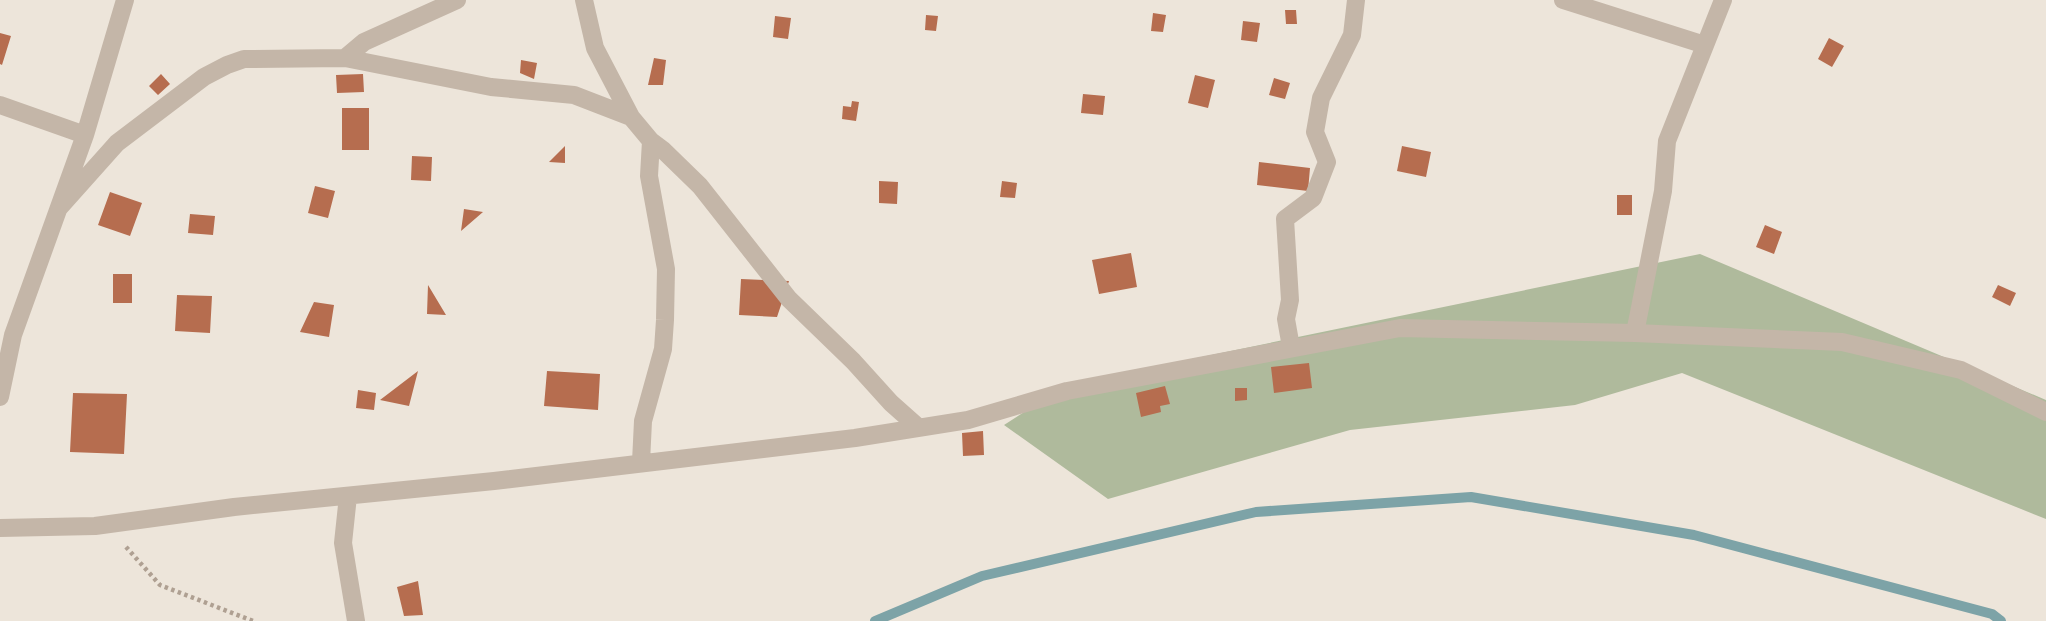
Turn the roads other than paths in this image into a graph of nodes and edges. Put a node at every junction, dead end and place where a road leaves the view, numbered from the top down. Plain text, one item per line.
1 (125, 0) edge
2 (457, 0) edge
3 (584, 0) edge
4 (1356, 0) edge
5 (1563, 0) edge
6 (1723, 0) edge
7 (1705, 45) junction
8 (345, 58) junction
9 (0, 105) edge
10 (631, 117) junction
11 (85, 135) junction
12 (651, 141) junction
13 (59, 208) junction
14 (7, 332) edge
15 (1636, 333) junction
16 (1290, 347) junction
17 (0, 397) edge
18 (2046, 412) edge
19 (918, 427) junction
20 (641, 462) junction
21 (348, 496) junction
22 (0, 528) edge
23 (356, 621) edge

1 - 11 street
2 - 8 street
3 - 10 street
4 - 16 street
5 - 7 street
6 - 7 street
7 - 15 street
8 - 10 street
8 - 13 street
9 - 11 street
10 - 12 street
11 - 13 street
12 - 19 street
12 - 20 street
13 - 14 street
14 - 17 street
15 - 16 street
15 - 18 street
16 - 19 street
19 - 20 street
20 - 21 street
21 - 22 street
21 - 23 street

